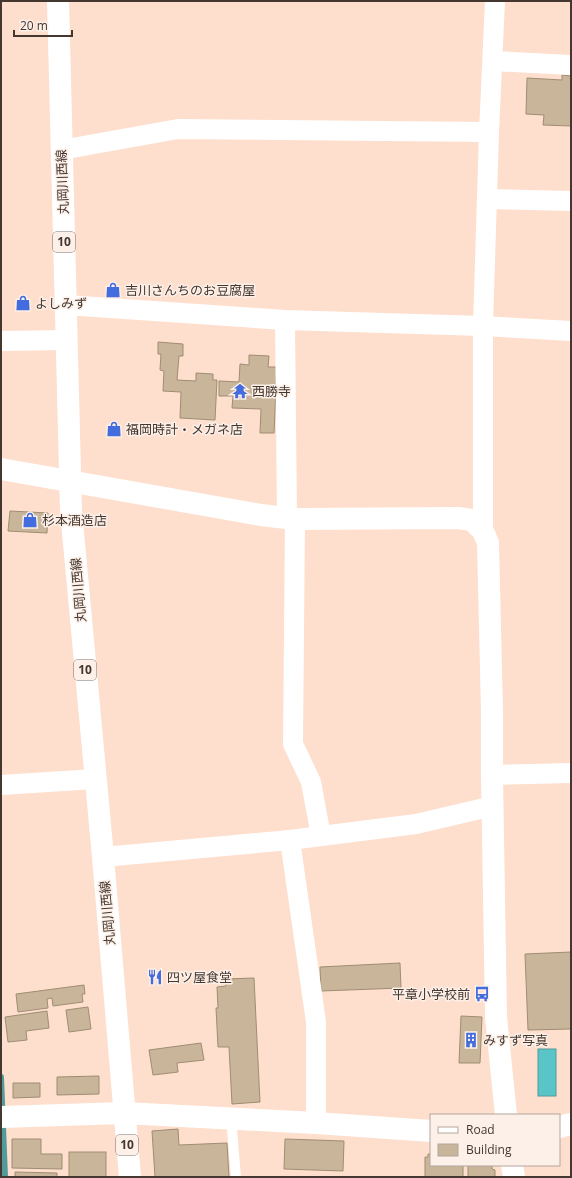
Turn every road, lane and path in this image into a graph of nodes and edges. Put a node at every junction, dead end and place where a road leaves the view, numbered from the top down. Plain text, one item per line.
1 (58, 1) edge
2 (495, 1) edge
3 (493, 61) junction
4 (571, 65) edge
5 (489, 132) junction
6 (61, 150) junction
7 (487, 199) junction
8 (571, 201) edge
9 (66, 305) junction
10 (285, 320) junction
11 (483, 326) junction
12 (571, 330) edge
13 (66, 340) junction
14 (1, 341) edge
15 (1, 469) edge
16 (69, 482) junction
17 (291, 519) junction
18 (483, 532) junction
19 (571, 773) edge
20 (492, 775) junction
21 (95, 779) junction
22 (1, 785) edge
23 (493, 806) junction
24 (321, 836) junction
25 (290, 840) junction
26 (103, 857) junction
27 (124, 1113) junction
28 (506, 1114) edge
29 (1, 1117) edge
30 (230, 1118) junction
31 (316, 1122) junction
32 (571, 1124) edge
33 (560, 1127) edge
34 (430, 1131) edge
35 (512, 1166) edge
36 (130, 1177) edge
37 (236, 1177) edge
38 (514, 1177) edge

1 - 6 street, 丸岡川西線 / 10
2 - 3 street
3 - 4 street
3 - 5 street
5 - 6 street
5 - 7 street
6 - 9 street, 丸岡川西線 / 10
7 - 8 street
7 - 11 street
9 - 10 street
9 - 13 street, 丸岡川西線 / 10
10 - 11 street
10 - 17 street
11 - 12 street
11 - 18 street
13 - 14 street
13 - 16 street, 丸岡川西線 / 10
15 - 16 street
16 - 17 street
16 - 21 street, 丸岡川西線 / 10
17 - 18 street
17 - 24 street
18 - 20 street
19 - 20 street
20 - 23 street
21 - 22 street
21 - 26 street, 丸岡川西線 / 10
23 - 24 street
23 - 28 street
24 - 25 street
25 - 26 street
25 - 31 street
26 - 27 street, 丸岡川西線 / 10
27 - 29 street
27 - 30 street
27 - 36 street, 丸岡川西線 / 10
30 - 31 street
30 - 37 lane
31 - 34 street
32 - 33 street
35 - 38 street

